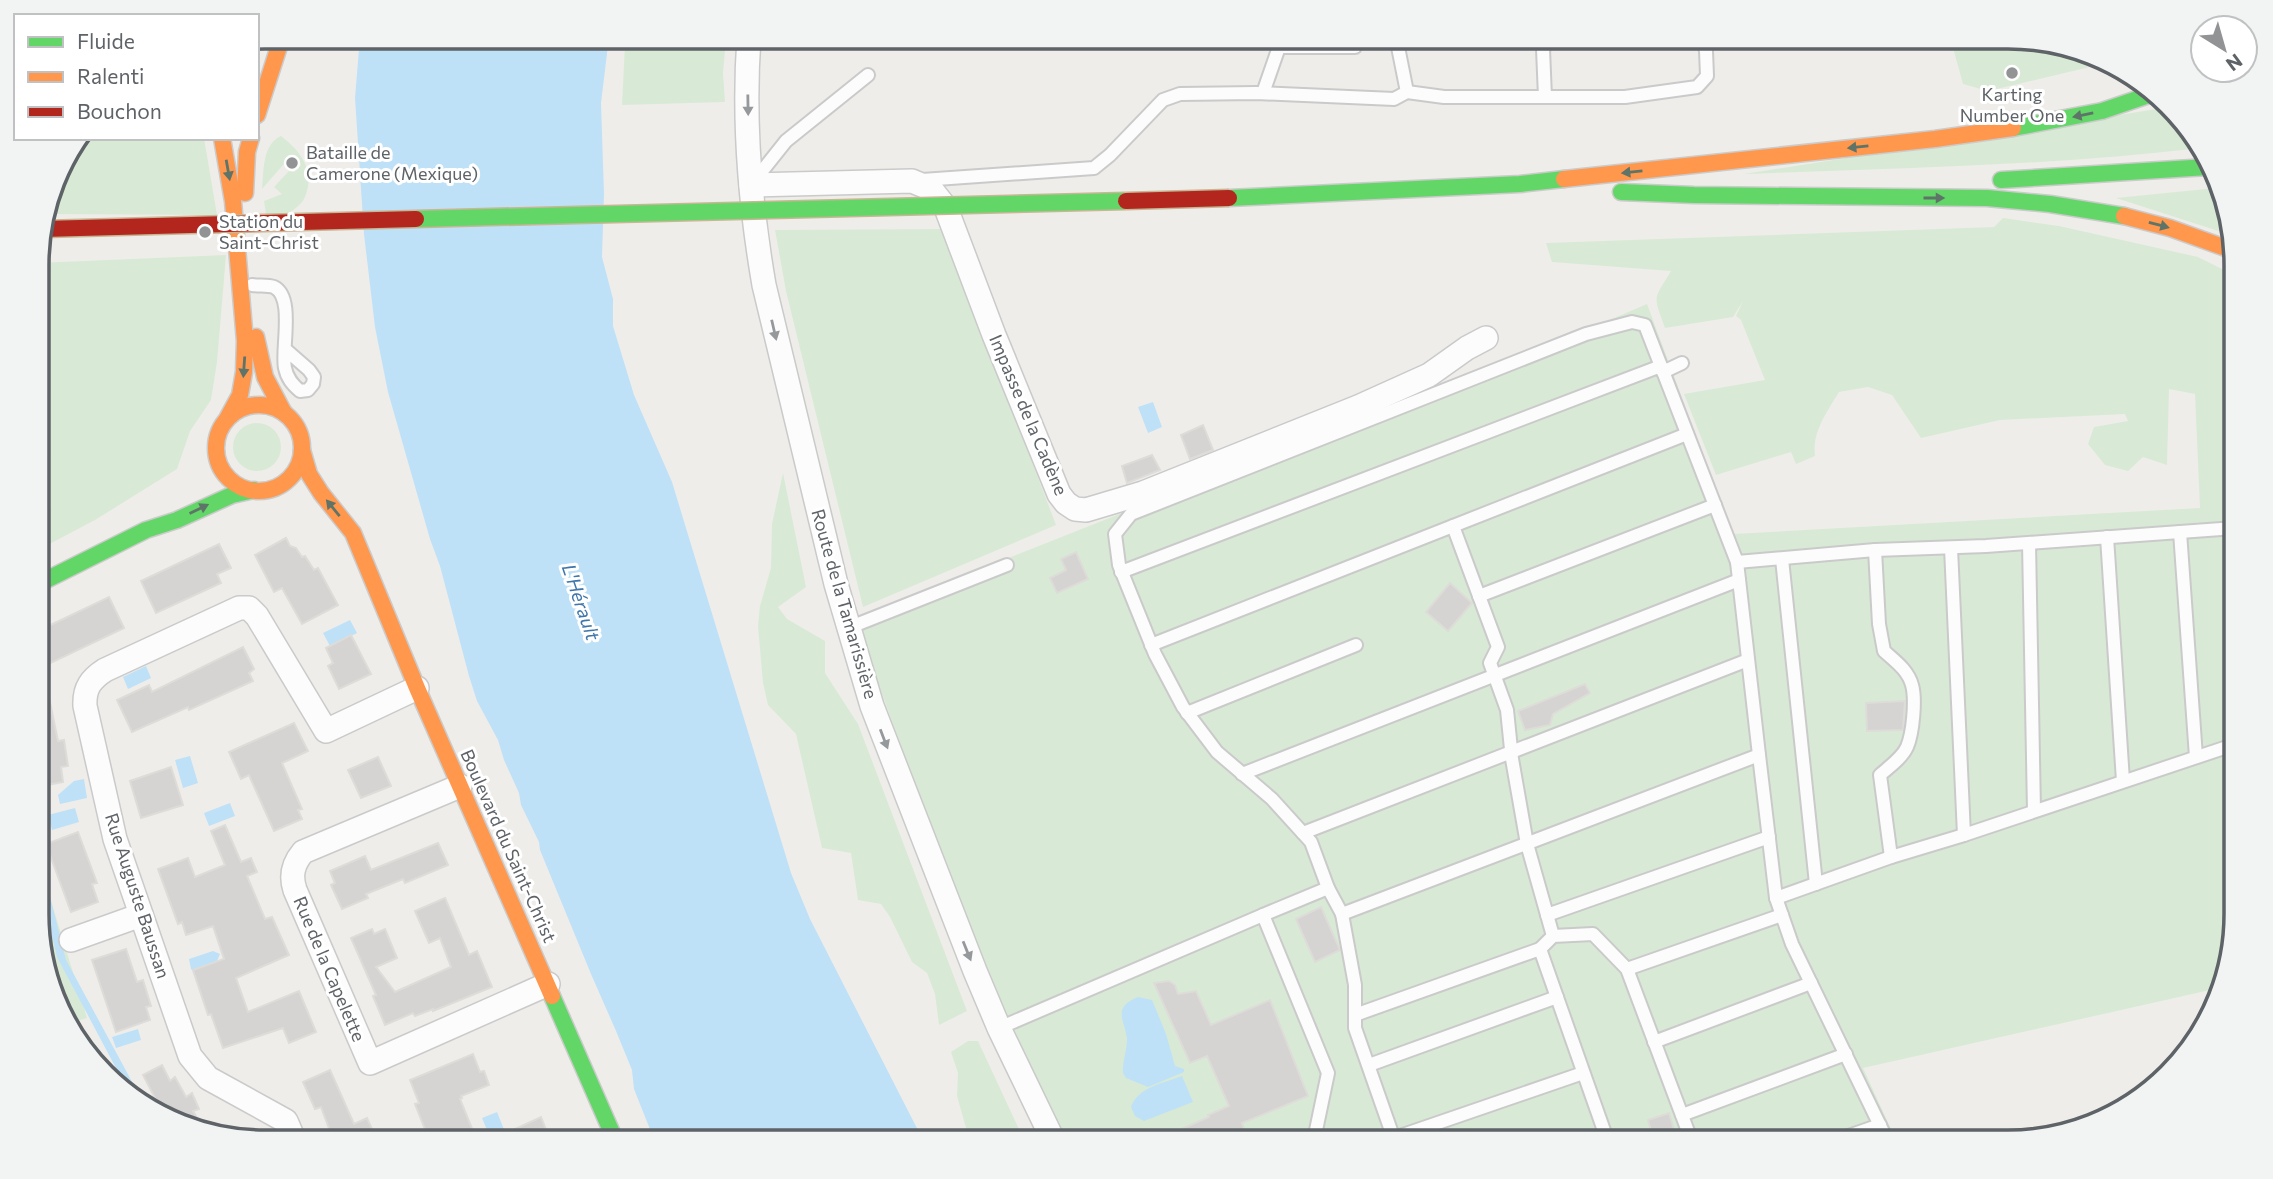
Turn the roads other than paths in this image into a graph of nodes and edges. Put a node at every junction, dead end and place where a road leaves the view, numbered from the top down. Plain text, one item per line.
1 (278, 49) edge
2 (748, 49) edge
3 (1277, 49) edge
4 (1398, 49) edge
5 (1543, 49) edge
6 (1705, 49) edge
7 (868, 75) dead end
8 (1407, 92) junction
9 (1263, 93) junction
10 (1545, 97) junction
11 (2143, 97) edge
12 (259, 109) edge
13 (222, 140) edge
14 (250, 140) edge
15 (2200, 167) edge
16 (912, 181) junction
17 (1520, 184) junction
18 (751, 186) junction
19 (1694, 195) junction
20 (52, 229) edge
21 (2223, 247) edge
22 (252, 285) junction
23 (1486, 338) dead end
24 (285, 349) dead end
25 (1682, 363) dead end
26 (1662, 369) junction
27 (284, 413) junction
28 (228, 418) junction
29 (1687, 434) junction
30 (216, 446) junction
31 (302, 450) junction
32 (208, 469) dead end
33 (257, 490) junction
34 (179, 502) dead end
35 (292, 502) dead end
36 (1715, 505) junction
37 (324, 523) dead end
38 (1453, 526) junction
39 (2224, 529) edge
40 (146, 530) junction
41 (2180, 532) junction
42 (2107, 537) junction
43 (2028, 543) junction
44 (1951, 548) junction
45 (1875, 550) junction
46 (1782, 559) junction
47 (1737, 562) junction
48 (367, 565) junction
49 (1007, 565) dead end
50 (1121, 572) junction
51 (49, 578) edge
52 (1739, 580) junction
53 (1479, 596) junction
54 (848, 628) junction
55 (1152, 645) junction
56 (1356, 645) dead end
57 (1748, 660) junction
58 (1494, 675) junction
59 (417, 688) junction
60 (1187, 713) junction
61 (2224, 748) edge
62 (1511, 751) junction
63 (1759, 755) junction
64 (2196, 757) junction
65 (1242, 774) junction
66 (2123, 782) junction
67 (460, 786) junction
68 (2034, 811) junction
69 (1303, 833) junction
70 (1964, 835) junction
71 (1769, 837) junction
72 (1527, 844) junction
73 (1891, 857) junction
74 (1816, 884) junction
75 (1328, 888) junction
76 (1776, 898) junction
77 (1342, 914) junction
78 (141, 915) junction
79 (1263, 915) junction
80 (1547, 915) junction
81 (1782, 915) junction
82 (1553, 936) junction
83 (71, 940) dead end
84 (1540, 949) junction
85 (1627, 969) junction
86 (1811, 983) junction
87 (548, 984) junction
88 (1557, 997) junction
89 (1355, 1016) junction
90 (999, 1028) junction
91 (1654, 1042) junction
92 (1846, 1054) junction
93 (1369, 1065) junction
94 (1583, 1073) junction
95 (1682, 1115) junction
96 (1880, 1125) junction
97 (290, 1130) edge
98 (611, 1130) edge
99 (1048, 1130) edge
100 (1316, 1130) edge
101 (1391, 1130) edge
102 (1422, 1130) edge
103 (1604, 1130) edge
104 (1688, 1130) edge
105 (1865, 1130) edge
106 (1882, 1130) edge

1 - 12 main road
2 -> 18 street, Route de la Tamarissière
3 - 9 lane
4 - 8 lane
5 - 10 lane
6 - 10 lane
7 - 18 lane
8 - 9 lane
8 - 10 lane
9 - 16 lane
11 -> 17 main road
13 -> 28 main road
14 - 22 main road
15 - 19 main road
16 - 18 street
16 - 23 street, Impasse de la Cadène
17 - 19 main road
17 - 20 main road, bridge
18 -> 54 street, Route de la Tamarissière
19 -> 21 main road
22 - 24 lane
22 - 27 main road
25 - 26 lane
26 - 29 lane
26 - 50 lane
26 - 50 lane
27 - 28 main road
27 - 31 main road
28 - 30 main road
29 - 36 lane
29 - 38 lane
30 - 32 main road
30 - 33 main road
31 - 33 main road
48 -> 31 main road, Boulevard du Saint-Christ
33 - 35 main road
40 -> 33 main road
34 - 40 main road
36 - 47 lane
36 - 53 lane
37 - 48 main road, Boulevard du Saint-Christ
38 - 53 lane
38 - 55 lane
39 - 41 lane
40 - 51 main road
41 - 42 lane
41 - 64 lane
42 - 43 lane
42 - 66 lane
43 - 44 lane
43 - 68 lane
44 - 45 lane
44 - 70 lane
45 - 46 lane
45 - 73 lane
46 - 47 lane
46 - 74 lane
47 - 52 lane
48 - 59 main road, Boulevard du Saint-Christ
49 - 54 lane
50 - 55 lane
52 - 57 lane
52 - 58 lane
53 - 58 lane
54 -> 90 street, Route de la Tamarissière
55 - 60 lane
56 - 60 lane
57 - 62 lane
57 - 63 lane
58 - 62 lane
58 - 65 lane
59 - 67 main road, Boulevard du Saint-Christ
59 - 78 street, Rue Auguste Baussan
60 - 65 lane
61 - 64 lane
62 - 69 lane
62 - 72 lane
63 - 71 lane
63 - 72 lane
64 - 66 lane
65 - 69 lane
66 - 68 lane
67 - 87 main road, Boulevard du Saint-Christ
67 - 87 street, Rue de la Capelette
68 - 70 lane
69 - 75 lane
70 - 73 lane
71 - 76 lane
71 - 80 lane
72 - 77 lane
72 - 80 lane
73 - 74 lane
74 - 76 lane
75 - 77 lane
75 - 79 lane
76 - 81 lane
77 - 89 lane
78 - 83 street
78 - 97 street, Rue Auguste Baussan
79 - 90 lane
79 - 100 lane
80 - 82 lane
81 - 85 lane
81 - 86 lane
82 - 84 lane
82 - 85 lane
84 - 88 lane
84 - 89 lane
85 - 91 lane
86 - 91 lane
86 - 92 lane
87 - 98 main road, Boulevard du Saint-Christ
88 - 93 lane
88 - 94 lane
89 - 93 lane
90 - 99 street, Route de la Tamarissière
91 - 95 lane
92 - 95 lane
92 - 96 lane
93 - 101 lane
94 - 102 lane
94 - 103 lane
95 - 104 lane
96 - 105 lane
96 - 106 lane

